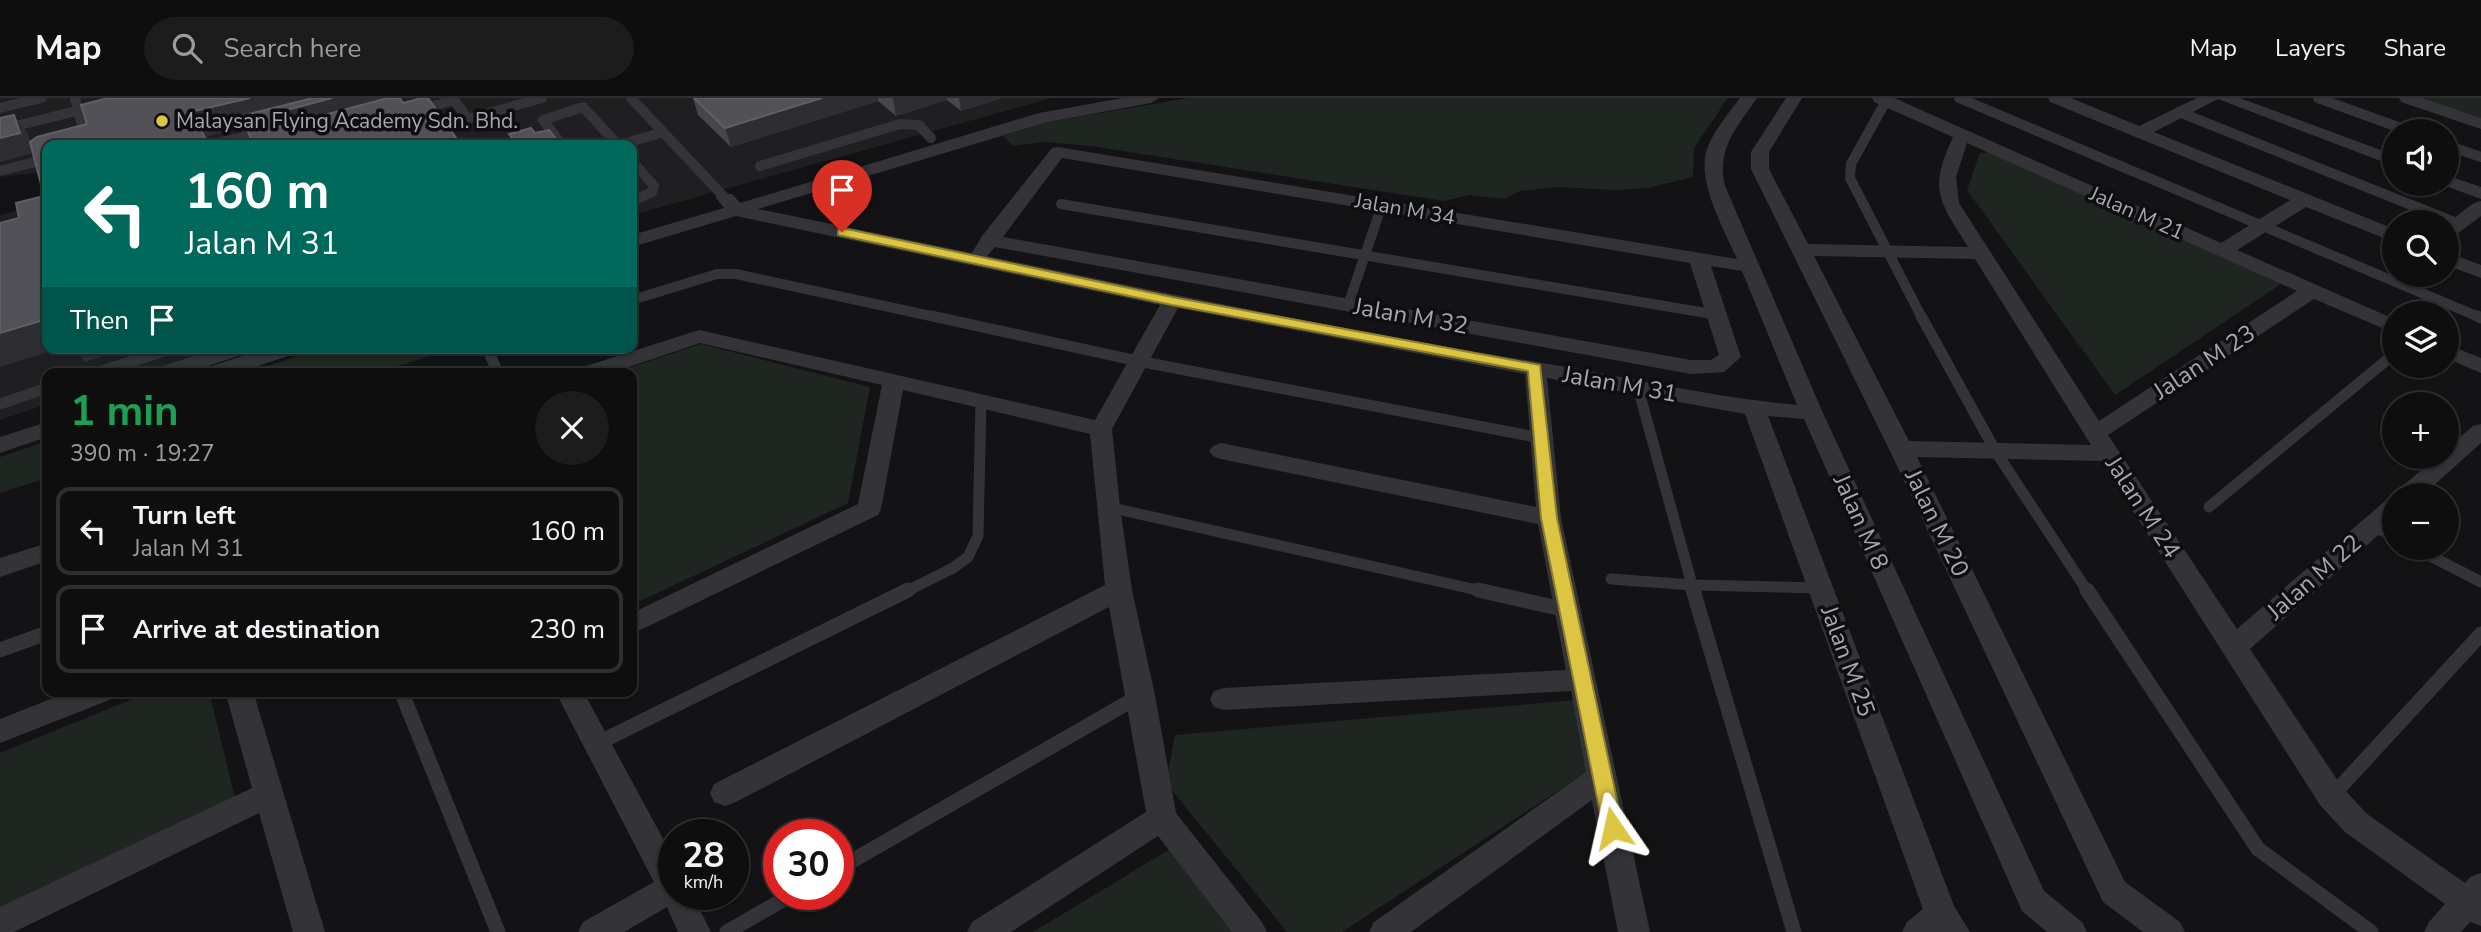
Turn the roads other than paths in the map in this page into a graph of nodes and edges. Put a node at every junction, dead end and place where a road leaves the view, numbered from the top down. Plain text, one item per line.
1 (42, 98) edge
2 (75, 98) edge
3 (129, 98) edge
4 (542, 98) edge
5 (631, 98) edge
6 (1086, 98) edge
7 (1151, 98) edge
8 (1749, 98) edge
9 (1794, 98) edge
10 (1959, 98) edge
11 (2210, 98) edge
12 (2225, 98) edge
13 (2318, 98) edge
14 (2407, 98) edge
15 (1883, 99) edge
16 (2069, 100) edge
17 (0, 108) edge
18 (78, 110) junction
19 (2179, 112) junction
20 (404, 114) edge
21 (2382, 121) edge
22 (96, 122) edge
23 (2481, 124) edge
24 (83, 125) junction
25 (275, 128) edge
26 (0, 130) edge
27 (663, 132) junction
28 (2140, 132) junction
29 (1962, 136) junction
30 (931, 138) junction
31 (87, 140) edge
32 (230, 140) edge
33 (558, 140) edge
34 (614, 140) edge
35 (636, 140) edge
36 (2459, 150) edge
37 (2382, 157) edge
38 (2481, 158) edge
39 (42, 160) edge
40 (760, 166) dead end
41 (637, 167) edge
42 (0, 171) edge
43 (2459, 185) edge
44 (2481, 193) edge
45 (637, 199) edge
46 (2304, 200) junction
47 (730, 204) junction
48 (1061, 204) dead end
49 (1382, 205) junction
50 (2481, 207) edge
51 (2410, 210) edge
52 (637, 224) edge
53 (2459, 224) edge
54 (2263, 225) junction
55 (2382, 231) edge
56 (637, 239) edge
57 (989, 240) junction
58 (1800, 250) junction
59 (2222, 251) junction
60 (1886, 252) junction
61 (1979, 253) junction
62 (1367, 254) junction
63 (976, 259) junction
64 (1699, 259) junction
65 (2459, 263) edge
66 (1751, 267) junction
67 (2481, 272) edge
68 (2312, 291) junction
69 (637, 298) edge
70 (1172, 301) junction
71 (1348, 304) junction
72 (1718, 315) junction
73 (2481, 318) edge
74 (2382, 322) edge
75 (155, 354) edge
76 (221, 354) edge
77 (271, 354) edge
78 (2459, 356) edge
79 (1138, 361) junction
80 (2382, 364) edge
81 (2481, 366) edge
82 (111, 368) edge
83 (180, 368) edge
84 (231, 368) edge
85 (603, 368) edge
86 (1535, 368) junction
87 (894, 380) junction
88 (1639, 388) junction
89 (42, 390) edge
90 (981, 400) junction
91 (0, 404) edge
92 (1754, 408) junction
93 (1812, 413) junction
94 (42, 414) edge
95 (0, 427) edge
96 (1101, 429) junction
97 (42, 431) edge
98 (2481, 431) edge
99 (1541, 438) junction
100 (2102, 443) junction
101 (0, 445) edge
102 (1901, 449) junction
103 (1221, 451) dead end
104 (1996, 452) junction
105 (2422, 483) edge
106 (2209, 507) dead end
107 (1108, 508) junction
108 (1549, 518) junction
109 (2382, 533) edge
110 (42, 554) edge
111 (2438, 560) edge
112 (0, 568) edge
113 (1611, 579) dead end
114 (2481, 582) edge
115 (1692, 585) junction
116 (1821, 588) junction
117 (1119, 590) junction
118 (1568, 610) junction
119 (637, 622) edge
120 (2481, 634) edge
121 (42, 635) edge
122 (2234, 646) junction
123 (0, 650) edge
124 (1581, 680) junction
125 (1141, 695) junction
126 (87, 697) edge
127 (241, 697) edge
128 (403, 697) edge
129 (572, 697) edge
130 (1224, 699) dead end
131 (0, 731) edge
132 (596, 744) junction
133 (1602, 776) junction
134 (725, 793) dead end
135 (269, 794) junction
136 (2331, 796) junction
137 (1162, 818) junction
138 (854, 860) edge
139 (658, 861) edge
140 (658, 899) edge
141 (2477, 901) edge
142 (684, 910) edge
143 (765, 910) edge
144 (0, 923) edge
145 (1937, 926) edge
146 (309, 932) edge
147 (498, 932) edge
148 (594, 932) edge
149 (695, 932) edge
150 (727, 932) edge
151 (983, 932) edge
152 (1251, 932) edge
153 (1385, 932) edge
154 (1634, 932) edge
155 (1794, 932) edge
156 (2071, 932) edge
157 (2169, 932) edge
158 (2371, 932) edge
159 (2440, 932) edge

1 - 17 lane
2 - 18 lane
3 - 18 lane
4 - 20 lane
5 - 27 lane
6 - 30 street
7 - 47 street
8 - 66 street, Jalan M 8
9 - 58 street, Jalan M 20
10 - 54 lane
11 - 19 street
12 - 37 street
13 - 21 lane
14 - 23 street
15 - 29 street, Jalan M 21
15 - 60 lane
16 - 28 street
18 - 24 lane
18 - 26 lane
19 - 28 street
19 - 51 lane
22 - 24 lane
24 - 31 lane
25 - 32 lane
27 - 35 lane
27 - 47 lane
28 - 46 street
29 - 59 street, Jalan M 21
29 - 61 street, Jalan M 24
30 - 40 lane
30 - 47 street
33 - 34 lane
36 - 38 lane
39 - 42 lane
41 - 45 lane
43 - 44 street
46 - 54 street
46 - 55 street
47 - 52 street
47 - 56 street
47 - 63 street, Jalan M 31
48 - 62 lane
49 - 57 street, Jalan M 34
49 - 62 lane
49 - 64 street, Jalan M 34
50 - 53 street
54 - 59 street
54 - 73 lane
57 - 63 street
57 - 71 street, Jalan M 32
58 - 60 street
58 - 102 street, Jalan M 20
59 - 68 street, Jalan M 21
60 - 61 street
60 - 104 lane
61 - 100 street, Jalan M 24
62 - 71 lane
62 - 72 lane
63 - 70 street, Jalan M 31
64 - 66 street, Jalan M 34
64 - 72 street, Jalan M 32
65 - 67 street
66 - 93 street, Jalan M 8
68 - 74 street, Jalan M 21
68 - 100 street, Jalan M 23
69 - 79 lane
70 - 79 street
70 - 86 street, Jalan M 31
71 - 72 street, Jalan M 32
75 - 82 lane
76 - 83 street
77 - 84 street
78 - 81 street
79 - 96 street
79 - 99 lane
80 - 106 lane
85 - 87 street
86 - 88 street, Jalan M 31
86 - 99 street
87 - 90 street
87 - 119 street
88 - 92 street, Jalan M 31
88 - 115 lane
89 - 91 lane
90 - 96 street
90 - 132 lane
92 - 93 street, Jalan M 31
92 - 116 street, Jalan M 25
93 - 156 street, Jalan M 8
94 - 95 street
96 - 107 street
97 - 101 street
98 - 105 street
99 - 108 street
100 - 104 street
100 - 122 street, Jalan M 24
102 - 104 street
102 - 157 street, Jalan M 20
103 - 108 street
104 - 158 lane
107 - 117 street
107 - 118 lane
108 - 118 street
109 - 122 street, Jalan M 22
110 - 112 street
111 - 114 lane
113 - 115 lane
115 - 116 lane
115 - 155 lane
116 - 145 street, Jalan M 25
117 - 125 street
117 - 134 street
118 - 124 street
120 - 136 lane
121 - 123 lane
122 - 136 street, Jalan M 24
124 - 130 street
124 - 133 street
125 - 137 street
125 - 138 lane
126 - 131 street
127 - 135 street
128 - 147 lane
129 - 132 street
132 - 139 street
133 - 153 street
133 - 154 street
135 - 144 street
135 - 146 street
136 - 141 street, Jalan M 24
137 - 151 street
137 - 152 street
140 - 148 street
141 - 159 street
142 - 149 street
143 - 150 lane

